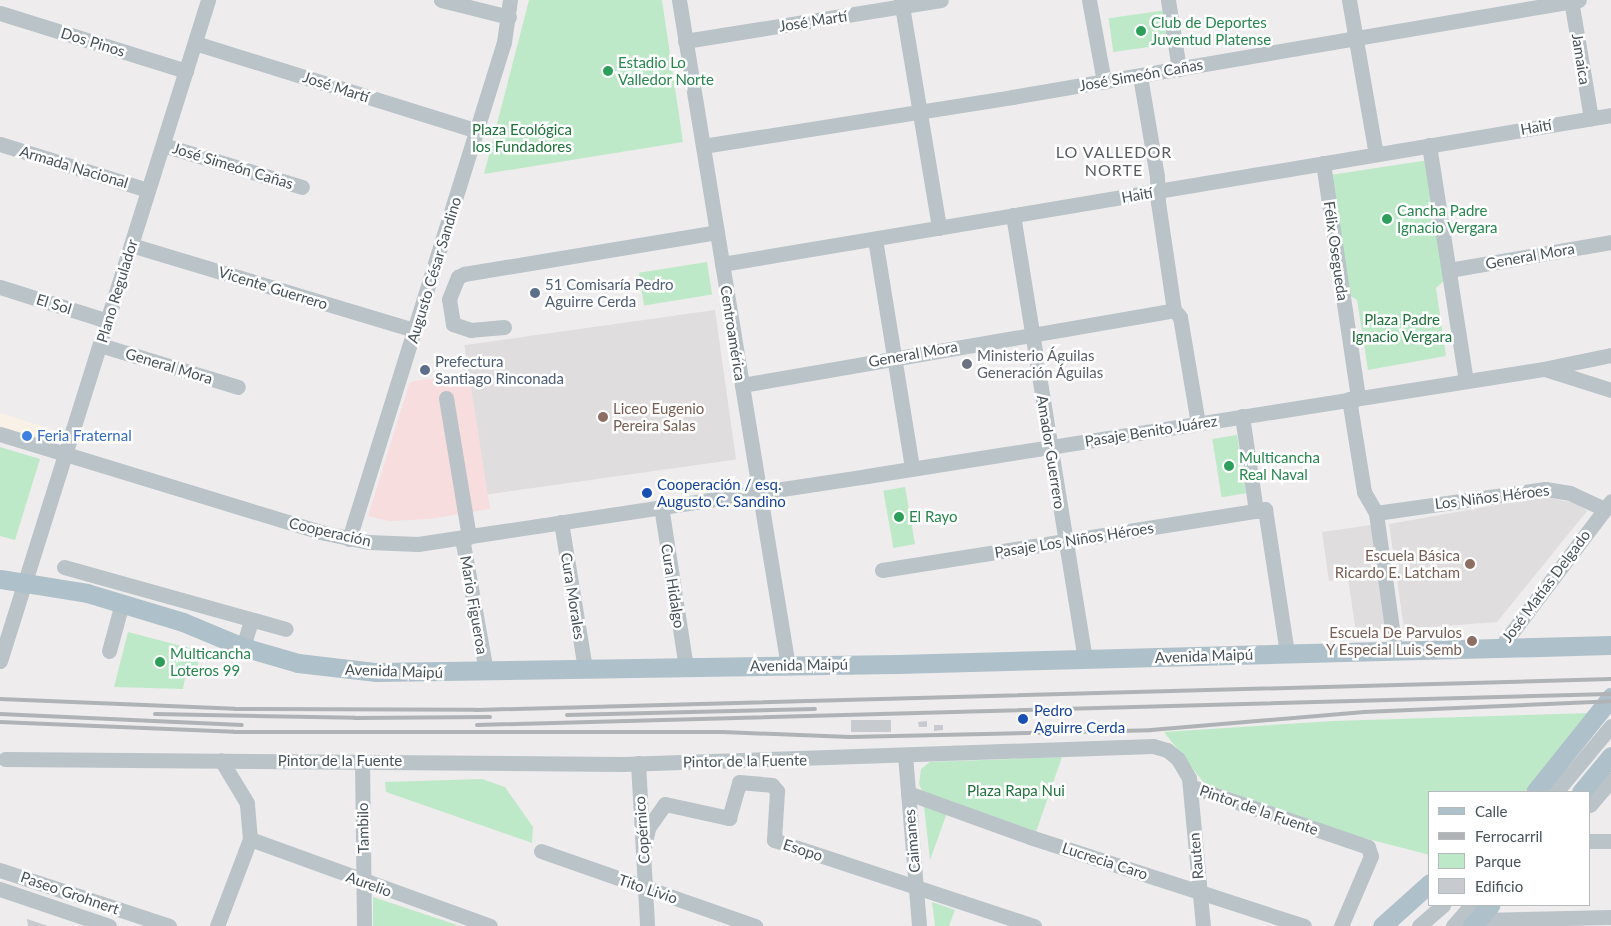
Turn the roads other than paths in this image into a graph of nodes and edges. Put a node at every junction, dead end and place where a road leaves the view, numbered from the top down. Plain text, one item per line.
1 (208, 0) edge
2 (440, 0) edge
3 (510, 0) edge
4 (679, 0) edge
5 (941, 0) edge
6 (1089, 0) edge
7 (1168, 0) edge
8 (1349, 0) edge
9 (1574, 0) edge
10 (902, 3) edge
11 (0, 13) edge
12 (509, 17) junction
13 (1356, 40) junction
14 (686, 41) junction
15 (194, 43) junction
16 (1179, 69) junction
17 (186, 71) junction
18 (1140, 76) junction
19 (1104, 82) junction
20 (920, 112) junction
21 (1611, 115) edge
22 (1591, 118) junction
23 (478, 131) junction
24 (0, 144) edge
25 (163, 145) junction
26 (1429, 145) junction
27 (703, 146) junction
28 (1376, 154) junction
29 (1323, 163) junction
30 (302, 187) dead end
31 (148, 190) junction
32 (1158, 191) junction
33 (1013, 215) junction
34 (939, 228) junction
35 (717, 232) junction
36 (875, 239) junction
37 (1610, 242) edge
38 (131, 245) junction
39 (722, 264) junction
40 (1448, 270) junction
41 (0, 287) edge
42 (1174, 310) junction
43 (108, 321) junction
44 (504, 326) dead end
45 (415, 330) junction
46 (1032, 334) junction
47 (100, 345) junction
48 (1611, 355) edge
49 (894, 357) junction
50 (1543, 369) junction
51 (1466, 381) junction
52 (742, 385) junction
53 (238, 387) dead end
54 (1611, 390) edge
55 (446, 398) dead end
56 (1353, 399) junction
57 (1242, 416) junction
58 (1198, 423) junction
59 (0, 434) edge
60 (1050, 446) junction
61 (66, 455) junction
62 (912, 468) junction
63 (759, 490) junction
64 (1608, 505) edge
65 (661, 506) junction
66 (1261, 510) junction
67 (1376, 513) junction
68 (561, 522) junction
69 (465, 537) junction
70 (350, 539) junction
71 (1066, 542) junction
72 (64, 566) dead end
73 (882, 570) dead end
74 (0, 579) edge
75 (26, 582) junction
76 (122, 603) junction
77 (251, 620) junction
78 (286, 629) dead end
79 (1611, 645) edge
80 (243, 647) junction
81 (1500, 648) junction
82 (1395, 650) junction
83 (109, 651) dead end
84 (1287, 653) junction
85 (1085, 659) junction
86 (0, 661) edge
87 (788, 666) junction
88 (686, 667) junction
89 (585, 669) junction
90 (486, 672) junction
91 (1611, 697) edge
92 (1611, 726) edge
93 (1611, 737) edge
94 (904, 756) junction
95 (1611, 756) edge
96 (5, 760) dead end
97 (221, 760) junction
98 (362, 761) junction
99 (638, 763) junction
100 (1611, 780) edge
101 (1190, 786) junction
102 (1536, 791) edge
103 (1557, 791) edge
104 (1567, 791) edge
105 (1582, 791) edge
106 (908, 793) junction
107 (1591, 804) edge
108 (250, 839) junction
109 (1591, 841) edge
110 (1611, 841) edge
111 (644, 846) junction
112 (541, 851) dead end
113 (0, 870) edge
114 (364, 883) junction
115 (1428, 885) edge
116 (916, 887) junction
117 (645, 888) junction
118 (0, 890) edge
119 (1199, 892) junction
120 (1442, 906) edge
121 (1489, 906) edge
122 (1474, 917) edge
123 (1611, 917) edge
124 (125, 919) edge
125 (109, 926) edge
126 (169, 926) edge
127 (217, 926) edge
128 (364, 926) edge
129 (490, 926) edge
130 (647, 926) edge
131 (755, 926) edge
132 (919, 926) edge
133 (1034, 926) edge
134 (1203, 926) edge
135 (1304, 926) edge
136 (1342, 926) edge
137 (1382, 926) edge
138 (1419, 926) edge
139 (1453, 926) edge

1 - 15 street, Plano Regulador
2 - 12 street
3 - 12 street, Augusto César Sandino
4 - 14 street, Centroamérica
5 - 10 street, José Martí
6 - 19 street
7 - 16 street
8 - 13 street
9 - 13 street, José Simeón Cañas
9 - 22 street, Jamaica
10 - 14 street, José Martí
10 - 20 street
11 - 17 street, Dos Pinos
12 - 23 street, Augusto César Sandino
13 - 16 street, José Simeón Cañas
13 - 28 street
14 - 27 street, Centroamérica
15 - 17 street, Plano Regulador
15 - 23 street, José Martí
16 - 18 street, José Simeón Cañas
17 - 25 street, Plano Regulador
18 - 19 street, José Simeón Cañas
18 - 32 street
19 - 20 street, José Simeón Cañas
20 - 27 street, José Simeón Cañas
20 - 34 street
21 - 22 street, Haití
22 - 26 street, Haití
23 - 45 street, Augusto César Sandino
24 - 31 street, Armada Nacional
25 - 30 street, José Simeón Cañas
25 - 31 street, Plano Regulador
26 - 28 street, Haití
26 - 40 street
27 - 35 street, Centroamérica
28 - 29 street, Haití
29 - 32 street, Haití
29 - 56 street, Félix Osegueda
31 - 38 street, Plano Regulador
32 - 33 street, Haití
32 - 42 street
33 - 34 street, Haití
33 - 46 street, Amador Guerrero
34 - 36 street, Haití
35 - 39 street, Centroamérica
35 - 44 street
36 - 39 street, Haití
36 - 49 street
37 - 40 street, General Mora
38 - 43 street, Plano Regulador
38 - 45 street, Vicente Guerrero
39 - 52 street, Centroamérica
40 - 51 street
41 - 43 street, El Sol
42 - 46 street, General Mora
42 - 58 street
43 - 47 street, Plano Regulador
45 - 70 street, Augusto César Sandino
46 - 49 street, General Mora
46 - 60 street, Amador Guerrero
47 - 53 street, General Mora
47 - 61 street, Plano Regulador
48 - 50 street, Pasaje Benito Juárez
49 - 52 street, General Mora
49 - 62 street
50 - 51 street, Pasaje Benito Juárez
50 - 54 street, Pasaje Benito Juárez
51 - 56 street, Pasaje Benito Juárez
52 - 63 street, Centroamérica
55 - 69 street, Mario Figueroa
56 - 57 street, Pasaje Benito Juárez
56 - 67 street, Félix Osegueda
57 - 58 street, Pasaje Benito Juárez
57 - 66 street
58 - 60 street, Pasaje Benito Juárez
59 - 61 street, Cooperación
60 - 62 street, Pasaje Benito Juárez
60 - 71 street, Amador Guerrero
61 - 70 street, Cooperación
61 - 75 street, Plano Regulador
62 - 63 street, Pasaje Benito Juárez
63 - 65 street, Cooperación
63 - 87 street, Centroamérica
64 - 67 street, Los Niños Héroes
64 - 81 street, José Matías Delgado
65 - 68 street, Cooperación
65 - 88 street, Cura Hidalgo
66 - 71 street, Pasaje Los Niños Héroes
66 - 84 street
67 - 82 street, Félix Osegueda
68 - 69 street, Cooperación
68 - 89 street, Cura Morales
69 - 70 street, Cooperación
69 - 90 street, Mario Figueroa
71 - 73 street, Pasaje Los Niños Héroes
71 - 85 street, Amador Guerrero
72 - 77 street
74 - 75 main road, Avenida Maipú
75 - 76 main road, Avenida Maipú
75 - 86 street, Plano Regulador
76 - 80 main road, Avenida Maipú
76 - 83 street
77 - 78 street
77 - 80 street
79 - 81 main road, Avenida Maipú
80 - 90 main road, Avenida Maipú
81 - 82 main road, Avenida Maipú
82 - 84 main road, Avenida Maipú
84 - 85 main road, Avenida Maipú
85 - 87 main road, Avenida Maipú
87 - 88 main road, Avenida Maipú
88 - 89 main road, Avenida Maipú
89 - 90 main road, Avenida Maipú
91 - 102 main road
92 - 103 street
93 - 104 street
94 - 99 street, Pintor de la Fuente
94 - 101 street, Pintor de la Fuente
94 - 106 street, Caimanes
95 - 105 main road
96 - 97 street, Pintor de la Fuente
97 - 98 street, Pintor de la Fuente
97 - 108 street
98 - 99 street, Pintor de la Fuente
98 - 114 street, Tambilo
99 - 111 street, Copérnico
100 - 107 street
101 - 119 street, Rauten
101 - 136 street, Pintor de la Fuente
106 - 116 street, Caimanes
106 - 119 street, Lucrecia Caro
108 - 114 street, Aurelio
108 - 127 street
109 - 110 street
111 - 116 street, Esopo
111 - 117 street, Copérnico
112 - 117 street, Tito Livio
113 - 124 street, Paseo Grohnert
114 - 128 street, Tambilo
114 - 129 street, Aurelio
115 - 137 main road
116 - 132 street, Caimanes
116 - 133 street, Esopo
117 - 130 street, Copérnico
117 - 131 street, Tito Livio
118 - 125 street, Paseo Grohnert
119 - 134 street, Rauten
119 - 135 street, Lucrecia Caro
120 - 138 street
121 - 122 main road
122 - 123 street
122 - 139 street
124 - 126 street, Paseo Grohnert

